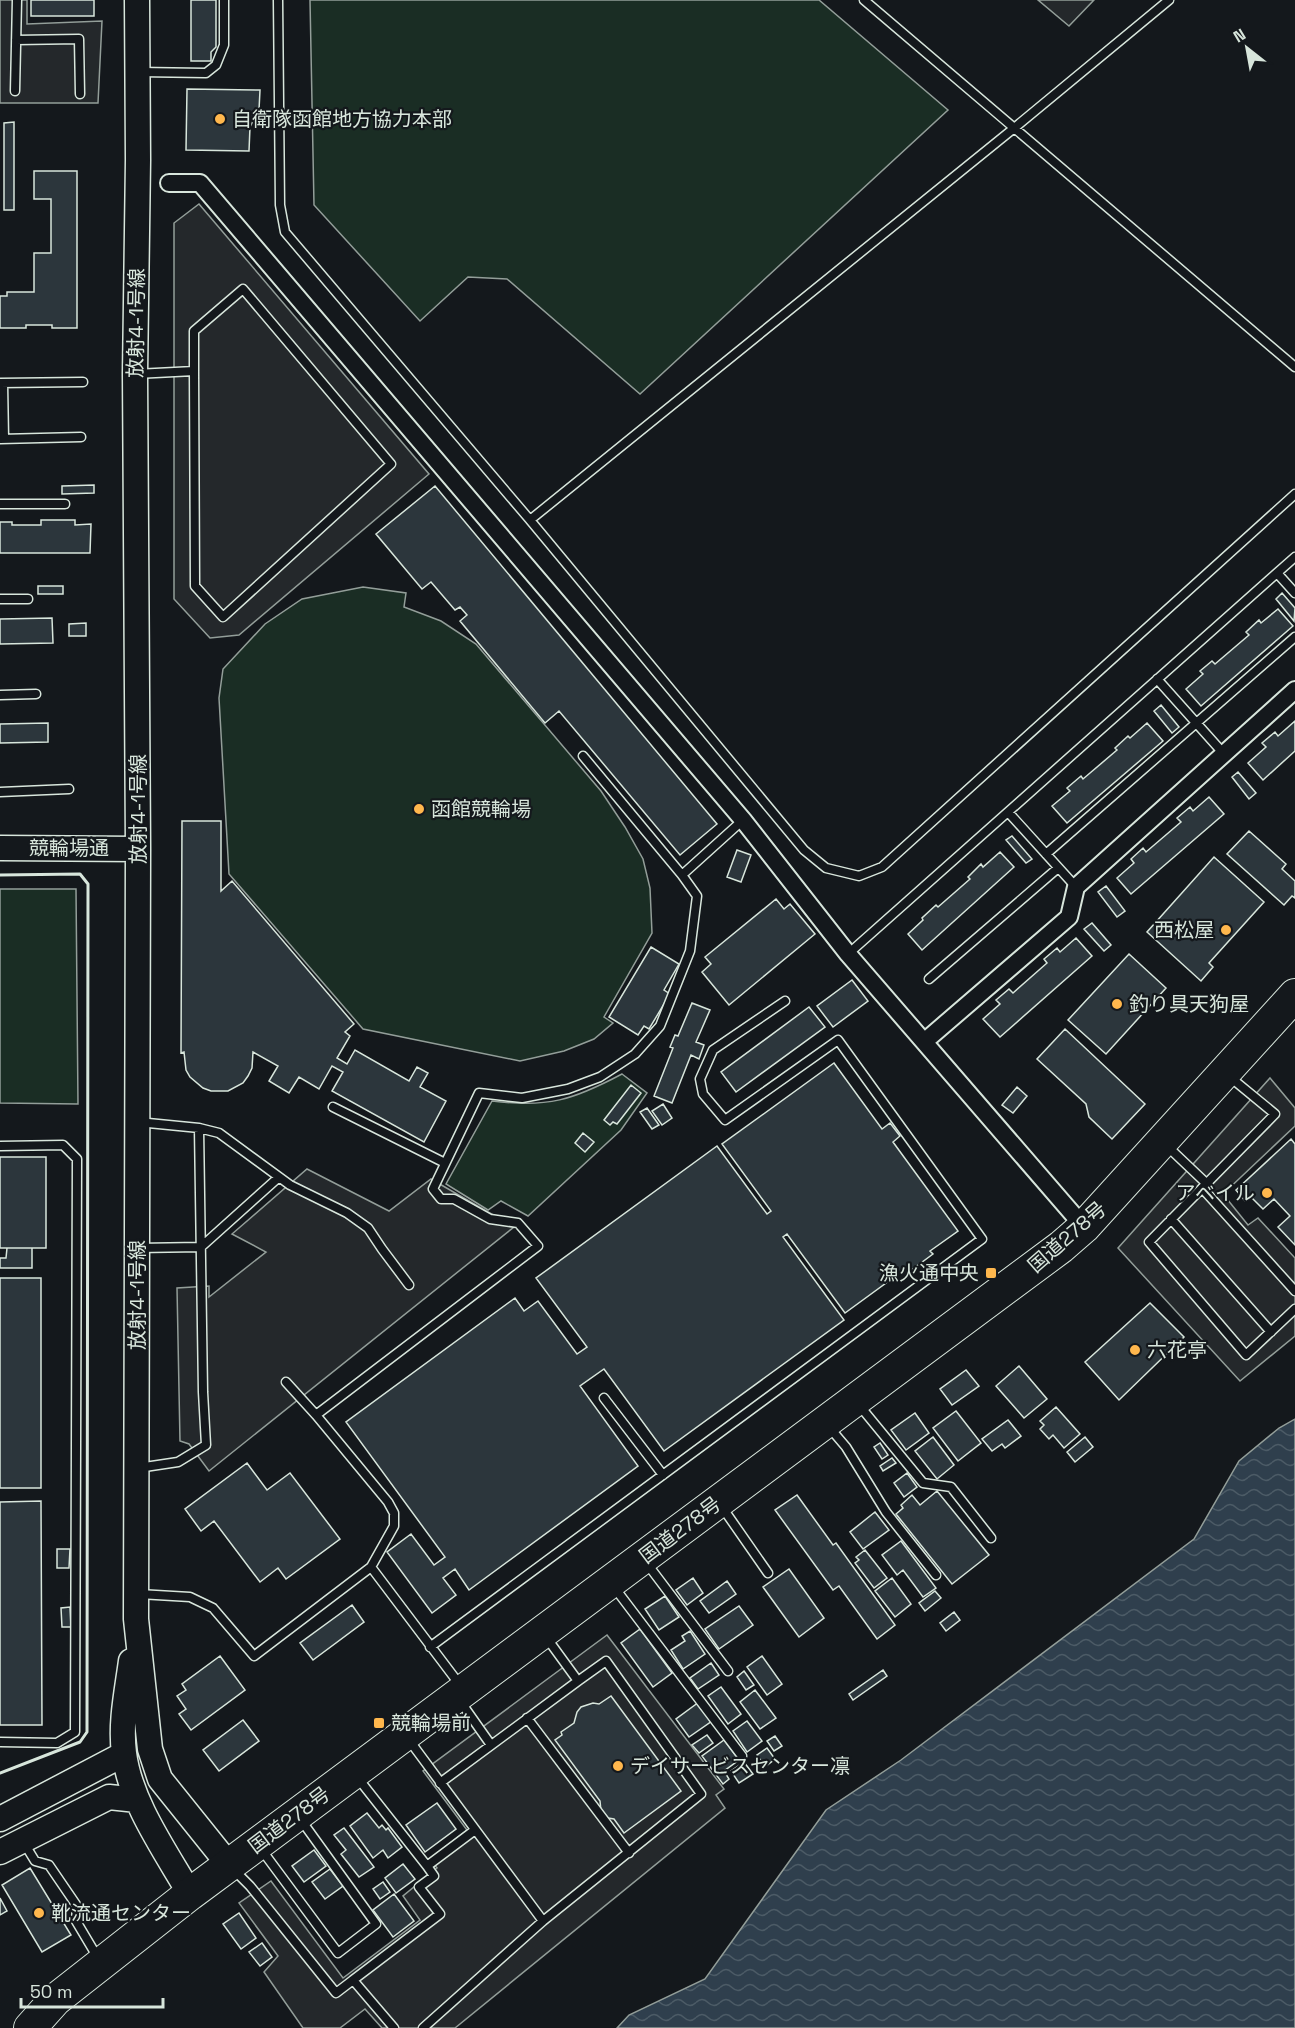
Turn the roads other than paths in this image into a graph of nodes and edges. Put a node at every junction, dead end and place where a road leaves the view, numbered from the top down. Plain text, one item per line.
1 (17, 0) edge
2 (137, 0) edge
3 (224, 0) edge
4 (278, 0) edge
5 (864, 0) edge
6 (1169, 0) edge
7 (16, 40) junction
8 (137, 72) junction
9 (15, 91) dead end
10 (80, 94) dead end
11 (1013, 129) junction
12 (169, 183) dead end
13 (1295, 367) edge
14 (194, 371) junction
15 (135, 374) junction
16 (83, 382) dead end
17 (1, 383) edge
18 (81, 437) dead end
19 (2, 439) edge
20 (1295, 494) edge
21 (0, 504) edge
22 (65, 504) dead end
23 (530, 520) junction
24 (1295, 557) edge
25 (1277, 573) junction
26 (1295, 593) edge
27 (0, 599) edge
28 (28, 599) dead end
29 (1295, 638) edge
30 (1158, 679) junction
31 (1295, 690) edge
32 (36, 694) dead end
33 (0, 695) edge
34 (1197, 724) junction
35 (1224, 754) junction
36 (583, 756) dead end
37 (69, 789) dead end
38 (0, 792) edge
39 (1008, 812) junction
40 (743, 820) junction
41 (0, 848) edge
42 (138, 849) junction
43 (1046, 854) junction
44 (1058, 868) junction
45 (682, 875) junction
46 (1076, 887) junction
47 (848, 954) junction
48 (929, 979) dead end
49 (1295, 995) edge
50 (785, 1001) dead end
51 (924, 1042) junction
52 (1224, 1072) junction
53 (333, 1107) dead end
54 (137, 1122) junction
55 (200, 1128) junction
56 (1162, 1141) junction
57 (0, 1146) edge
58 (446, 1163) junction
59 (279, 1177) junction
60 (1204, 1186) junction
61 (1171, 1219) junction
62 (1084, 1227) junction
63 (201, 1247) junction
64 (137, 1248) junction
65 (409, 1285) dead end
66 (1295, 1291) edge
67 (1295, 1309) edge
68 (1271, 1332) junction
69 (286, 1382) dead end
70 (604, 1398) dead end
71 (855, 1400) junction
72 (316, 1415) junction
73 (825, 1422) junction
74 (136, 1468) junction
75 (663, 1475) junction
76 (718, 1502) junction
77 (991, 1538) dead end
78 (643, 1558) junction
79 (371, 1567) junction
80 (768, 1573) dead end
81 (936, 1575) dead end
82 (610, 1582) junction
83 (136, 1593) junction
84 (136, 1619) junction
85 (543, 1632) junction
86 (430, 1647) junction
87 (728, 1671) dead end
88 (578, 1680) junction
89 (460, 1693) junction
90 (527, 1718) junction
91 (405, 1734) junction
92 (0, 1742) edge
93 (491, 1745) junction
94 (124, 1754) junction
95 (742, 1756) dead end
96 (354, 1772) junction
97 (440, 1782) junction
98 (137, 1800) junction
99 (297, 1814) junction
100 (0, 1819) edge
101 (475, 1830) junction
102 (22, 1840) junction
103 (258, 1844) junction
104 (0, 1851) edge
105 (629, 1853) junction
106 (229, 1865) junction
107 (427, 1866) junction
108 (189, 1894) junction
109 (543, 1921) junction
110 (101, 1964) junction
111 (353, 1980) junction
112 (30, 2028) edge
113 (394, 2028) edge
114 (423, 2028) edge

1 - 7 lane
2 - 8 street, 放射4-1号線
3 - 8 lane
4 - 23 lane
5 - 11 lane
6 - 11 lane
7 - 9 lane
7 - 10 lane
8 - 15 street, 放射4-1号線
11 - 13 lane
11 - 23 lane
12 - 40 street
14 - 14 lane
14 - 15 lane
15 - 42 street, 放射4-1号線
16 - 17 lane
17 - 19 lane
18 - 19 lane
20 - 23 lane
21 - 22 lane
24 - 25 lane
25 - 26 lane
25 - 30 lane
27 - 28 lane
29 - 34 lane
30 - 34 lane
30 - 39 lane
31 - 35 street
32 - 33 lane
34 - 35 lane
34 - 43 lane
35 - 46 street
36 - 45 lane
37 - 38 lane
39 - 43 lane
39 - 47 lane
40 - 45 lane
40 - 47 street
41 - 42 street, 競輪場通
42 - 54 street, 放射4-1号線
43 - 44 lane
44 - 46 lane
44 - 48 lane
45 - 58 lane
46 - 51 street
47 - 51 street
49 - 52 highway, 国道278号
50 - 75 lane
51 - 62 street
52 - 56 highway, 国道278号
52 - 60 lane
53 - 58 lane
54 - 55 lane
54 - 64 street, 放射4-1号線
55 - 59 lane
55 - 63 lane
56 - 60 lane
56 - 62 highway, 国道278号
57 - 92 lane
58 - 72 lane
59 - 63 lane
59 - 65 lane
60 - 61 lane
60 - 66 lane
61 - 68 lane
61 - 68 lane
62 - 71 highway, 国道278号
63 - 64 lane
63 - 74 lane
64 - 74 street, 放射4-1号線
67 - 68 lane
69 - 72 lane
70 - 75 lane
71 - 73 highway, 国道278号
71 - 77 lane
72 - 79 lane
73 - 76 highway, 国道278号
73 - 81 lane
74 - 83 street, 放射4-1号線
75 - 86 lane
76 - 78 highway, 国道278号
76 - 80 lane
78 - 82 highway, 国道278号
78 - 87 lane
79 - 83 lane
79 - 86 lane
82 - 85 highway, 国道278号
82 - 95 lane
83 - 84 street, 放射4-1号線
84 - 94 street, 放射4-1号線
84 - 106 street, 放射4-1号線
85 - 88 lane
85 - 89 highway, 国道278号
86 - 89 lane
88 - 90 lane
88 - 105 lane
89 - 91 highway, 国道278号
89 - 93 lane
90 - 93 lane
90 - 105 lane
91 - 96 highway, 国道278号
91 - 97 lane
93 - 97 lane
94 - 98 street, 放射4-1号線
94 - 100 street
96 - 99 highway, 国道278号
96 - 107 lane
97 - 101 lane
98 - 102 street
98 - 108 street, 放射4-1号線
99 - 103 highway, 国道278号
99 - 103 lane
101 - 107 lane
101 - 109 lane
102 - 104 street
102 - 110 lane
103 - 106 highway, 国道278号
105 - 109 lane
106 - 108 highway, 国道278号
106 - 111 lane
107 - 111 lane
108 - 110 highway, 国道278号
109 - 114 lane
110 - 112 highway, 国道278号
111 - 113 lane

